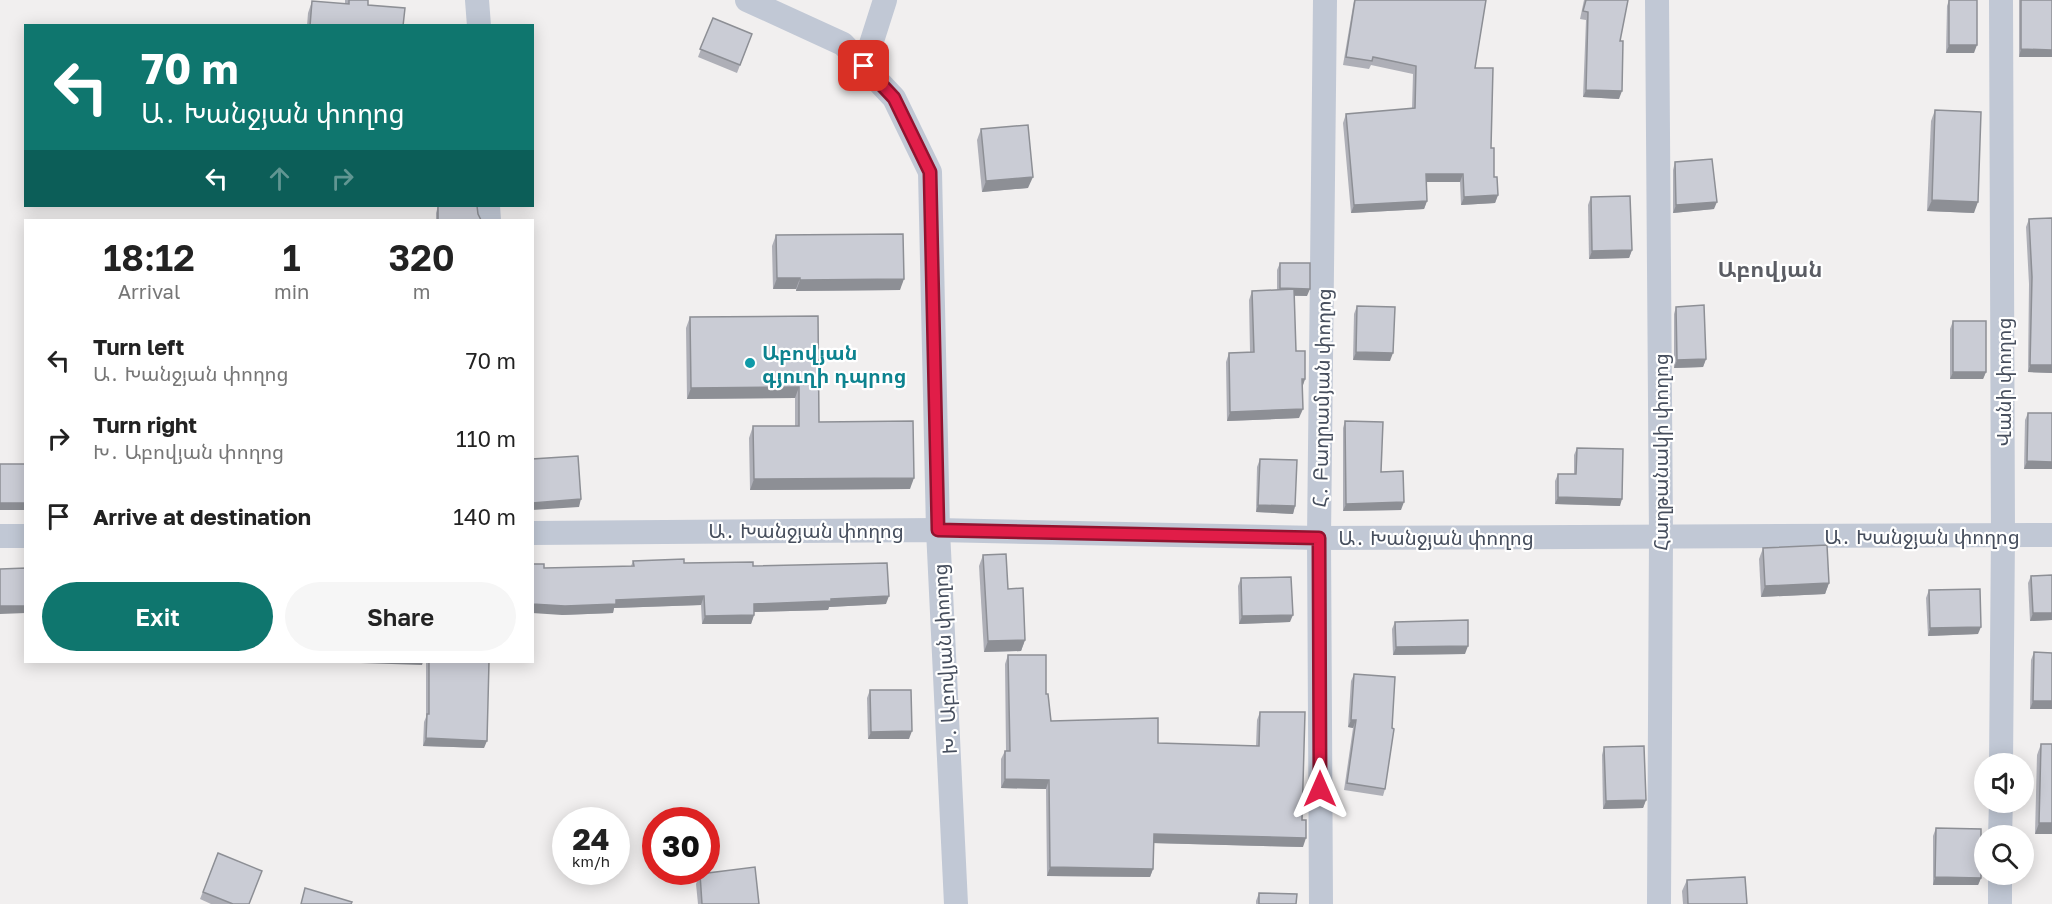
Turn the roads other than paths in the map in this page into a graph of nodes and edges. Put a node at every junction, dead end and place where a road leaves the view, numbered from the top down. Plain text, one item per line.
1 (477, 0) edge
2 (747, 0) edge
3 (885, 0) edge
4 (1325, 0) edge
5 (1658, 0) edge
6 (2001, 0) edge
7 (478, 24) edge
8 (864, 66) junction
9 (938, 530) junction
10 (534, 532) edge
11 (2003, 535) junction
12 (2052, 535) edge
13 (0, 536) edge
14 (24, 536) edge
15 (1661, 537) junction
16 (1319, 538) junction
17 (2001, 753) edge
18 (2000, 885) edge
19 (956, 904) edge
20 (1321, 904) edge
21 (1659, 904) edge
22 (2000, 904) edge

1 - 7 street
2 - 8 street, Խ․ Աբովյան փողոց
3 - 8 street
4 - 16 street, Հ․ Բաղրամյան փողոց
5 - 15 street, Հաղթանակի փողոց
6 - 11 street, Վանի փողոց
8 - 9 street, Խ․ Աբովյան փողոց
9 - 10 street, Ա․ Խանջյան փողոց
9 - 16 street, Ա․ Խանջյան փողոց
9 - 19 street, Խ․ Աբովյան փողոց
11 - 12 street, Ա․ Խանջյան փողոց
11 - 15 street, Ա․ Խանջյան փողոց
11 - 17 street, Վանի փողոց
13 - 14 street
15 - 16 street, Ա․ Խանջյան փողոց
15 - 21 street, Հաղթանակի փողոց
16 - 20 street, Հ․ Բաղրամյան փողոց
18 - 22 street

